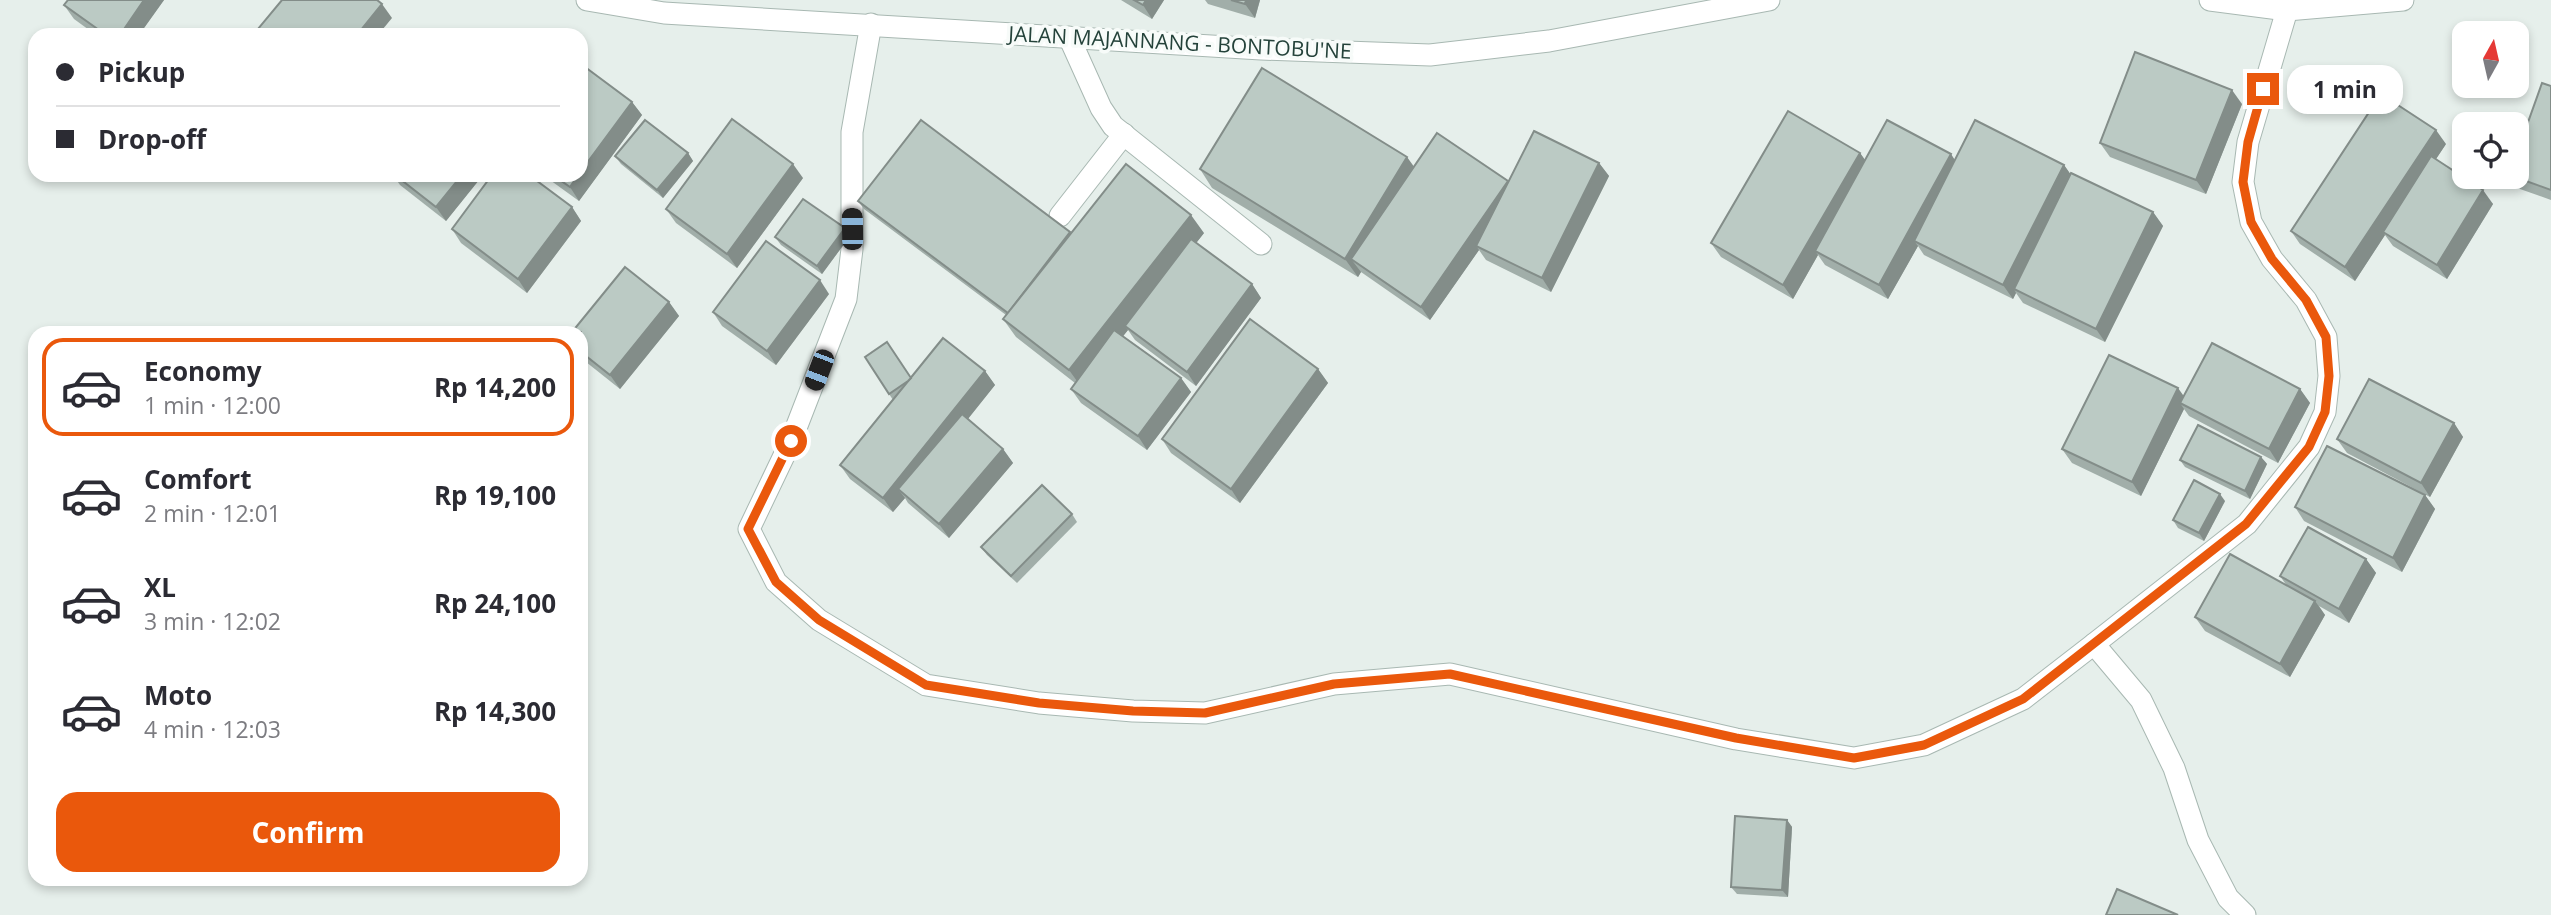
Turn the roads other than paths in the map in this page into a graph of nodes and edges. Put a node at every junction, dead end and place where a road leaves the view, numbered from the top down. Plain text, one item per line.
1 (587, 0) edge
2 (1769, 0) edge
3 (2210, 0) edge
4 (2403, 0) edge
5 (2287, 10) junction
6 (871, 24) junction
7 (1069, 37) junction
8 (1124, 134) junction
9 (1060, 216) dead end
10 (1261, 244) edge
11 (2094, 644) junction
12 (2245, 915) edge

1 - 6 street, JALAN MAJANNANG - BONTOBU'NE
2 - 7 street, JALAN MAJANNANG - BONTOBU'NE
3 - 5 street
4 - 5 street
5 - 11 street
6 - 7 street, JALAN MAJANNANG - BONTOBU'NE
6 - 11 street
7 - 8 street
8 - 9 street
8 - 10 street
11 - 12 street

